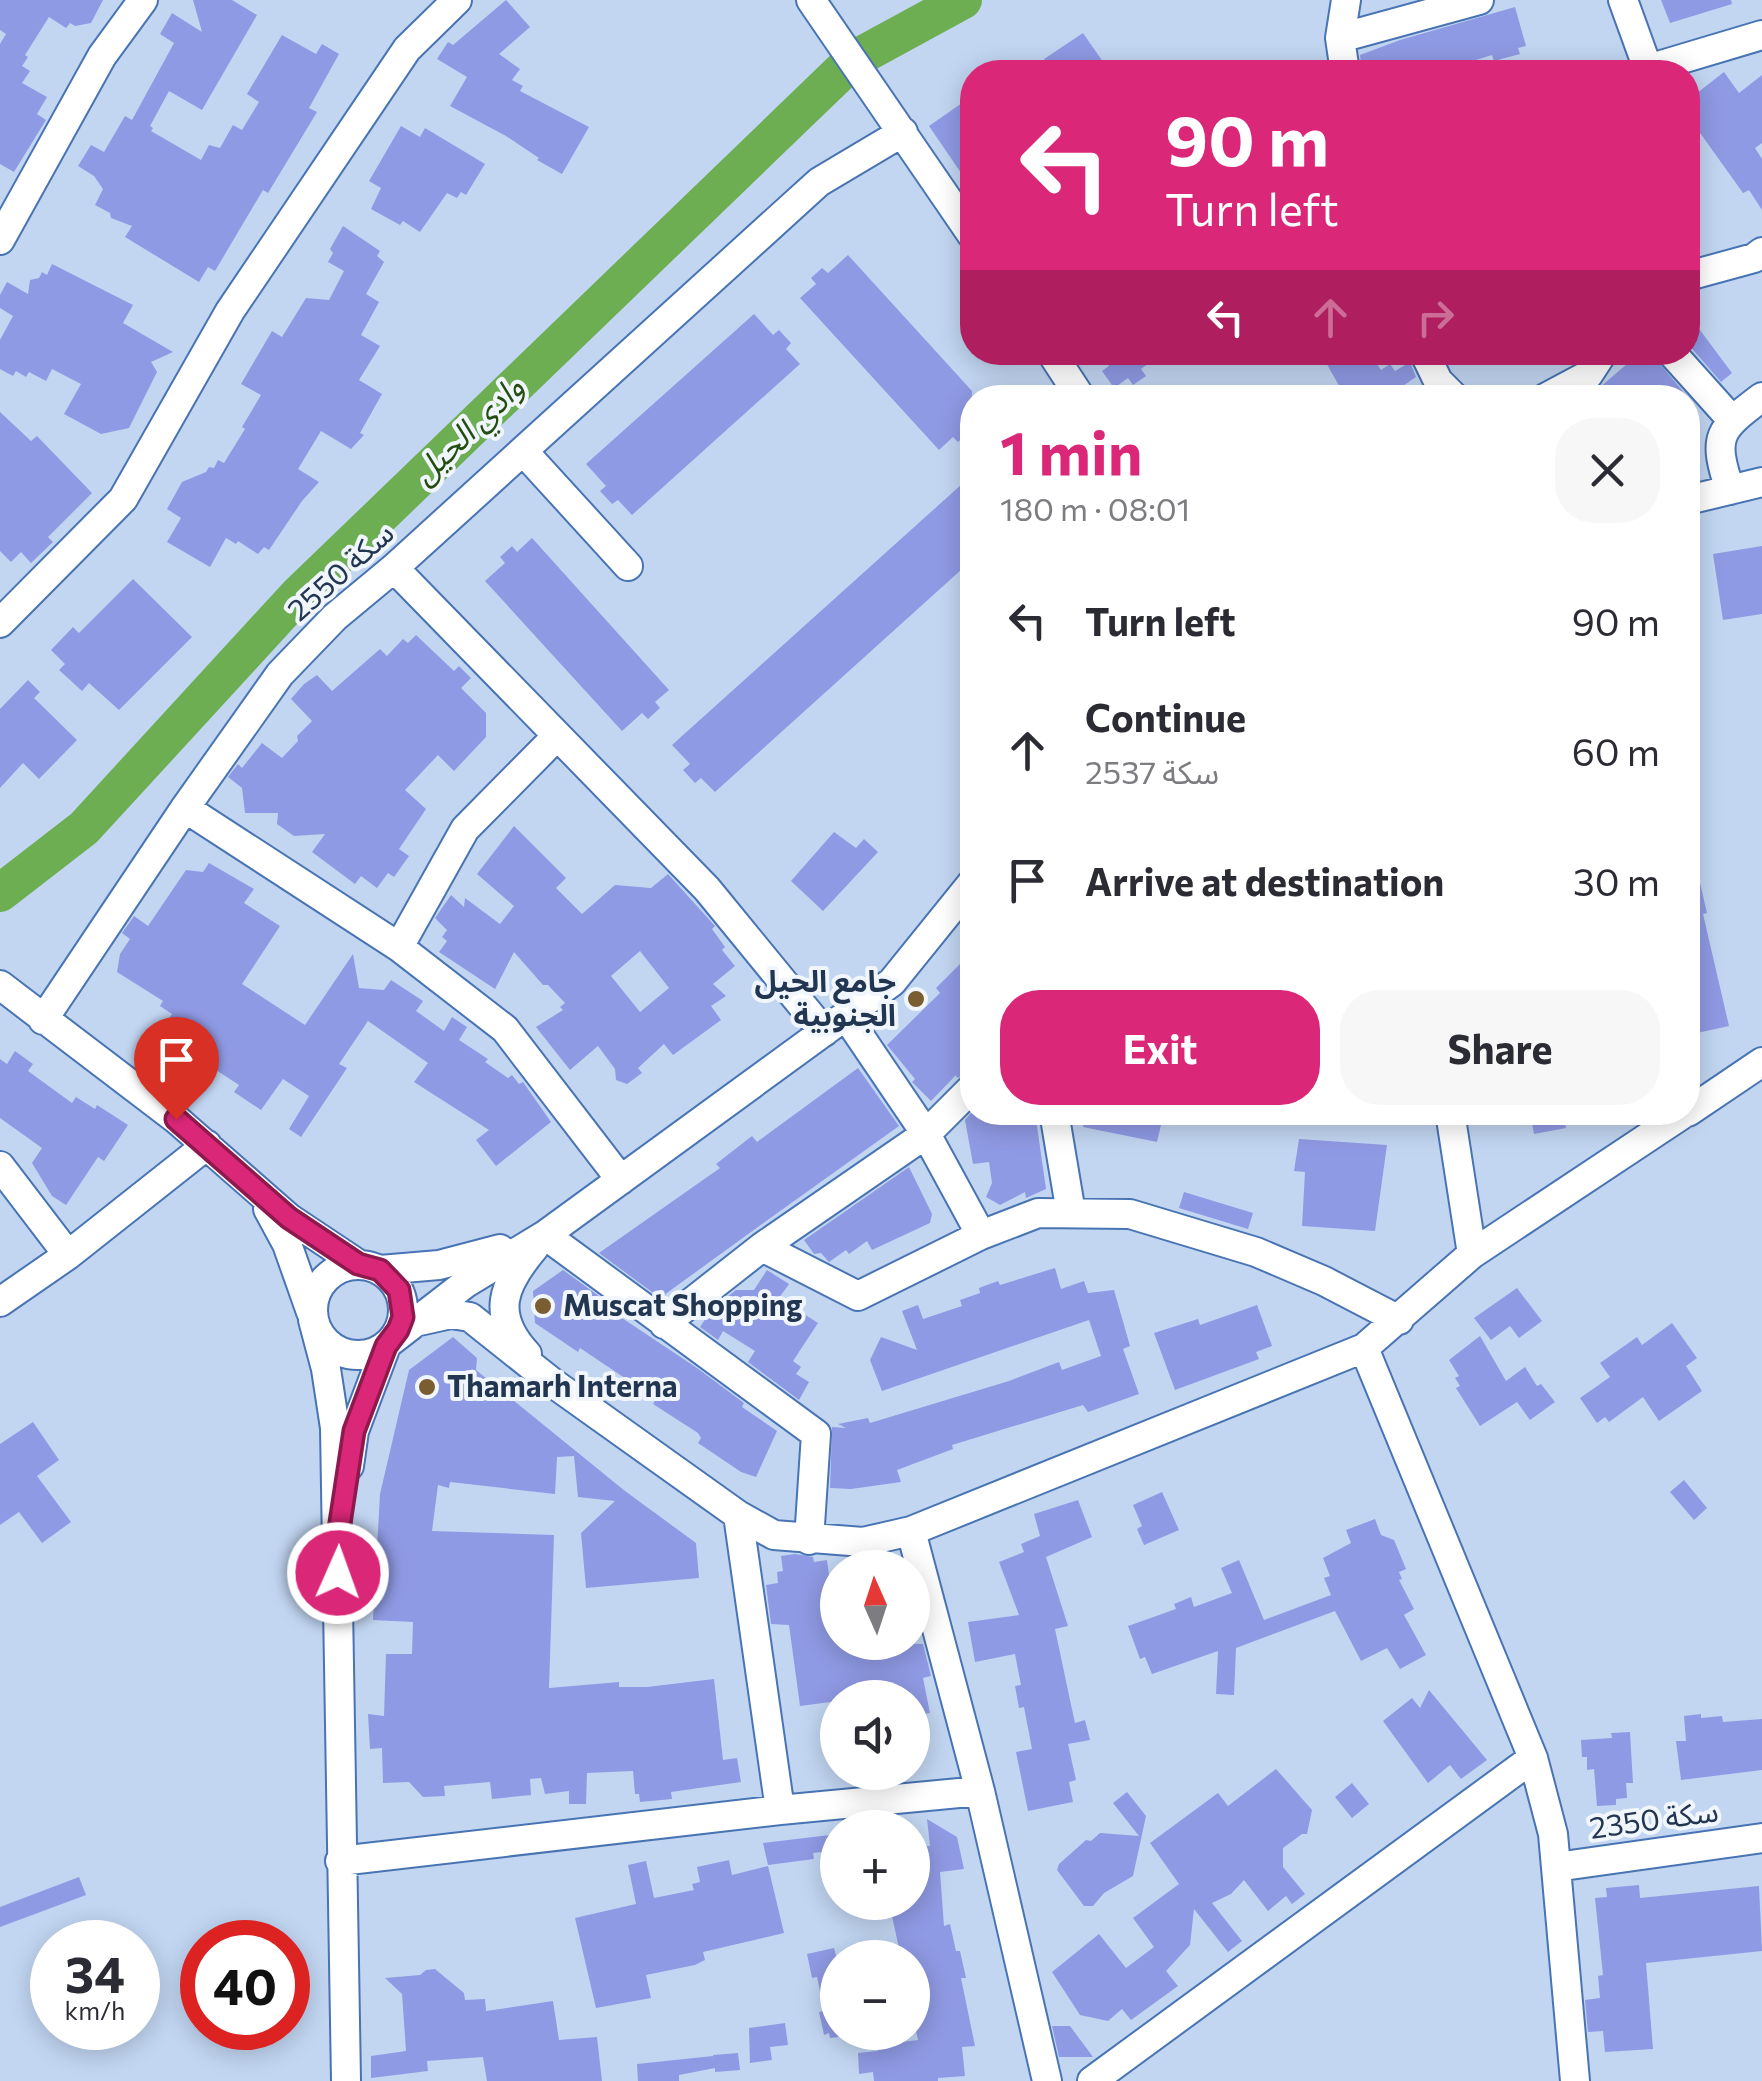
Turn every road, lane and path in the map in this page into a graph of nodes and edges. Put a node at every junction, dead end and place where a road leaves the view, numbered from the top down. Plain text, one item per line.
1 (144, 0) edge
2 (458, 0) edge
3 (811, 0) edge
4 (1346, 0) edge
5 (1479, 0) edge
6 (1624, 0) edge
7 (1762, 35) edge
8 (1340, 38) junction
9 (1343, 60) edge
10 (1640, 60) edge
11 (1679, 60) edge
12 (902, 132) junction
13 (960, 218) edge
14 (0, 240) edge
15 (1762, 252) edge
16 (1700, 273) edge
17 (1595, 365) edge
18 (1683, 365) edge
19 (1571, 385) edge
20 (1762, 397) edge
21 (1732, 420) junction
22 (523, 451) junction
23 (1762, 482) edge
24 (1730, 490) junction
25 (1700, 497) edge
26 (628, 566) dead end
27 (394, 568) junction
28 (4, 612) edge
29 (557, 736) junction
30 (185, 808) junction
31 (960, 898) edge
32 (399, 947) junction
33 (0, 985) edge
34 (44, 1020) junction
35 (835, 1024) junction
36 (1762, 1062) edge
37 (960, 1100) edge
38 (1700, 1103) edge
39 (1056, 1125) edge
40 (1452, 1125) edge
41 (1667, 1125) edge
42 (926, 1134) junction
43 (208, 1145) junction
44 (0, 1166) edge
45 (621, 1180) junction
46 (254, 1187) junction
47 (1071, 1214) junction
48 (981, 1235) junction
49 (545, 1236) junction
50 (762, 1248) junction
51 (1472, 1254) junction
52 (68, 1255) junction
53 (369, 1267) junction
54 (0, 1302) edge
55 (313, 1318) junction
56 (1399, 1320) junction
57 (414, 1322) junction
58 (664, 1324) junction
59 (388, 1344) junction
60 (1364, 1348) junction
61 (553, 1383) junction
62 (738, 1514) junction
63 (910, 1531) junction
64 (338, 1536) junction
65 (809, 1540) junction
66 (1533, 1758) junction
67 (980, 1791) junction
68 (780, 1810) junction
69 (1762, 1838) edge
70 (340, 1861) junction
71 (1556, 1867) junction
72 (346, 2081) edge
73 (1047, 2081) edge
74 (1092, 2081) edge
75 (1575, 2081) edge

1 - 14 street
2 - 28 street
3 - 12 street
4 - 8 street
5 - 8 street
6 - 10 street
7 - 11 street
8 - 9 street
12 - 13 street
12 - 22 street, سكة 2550
15 - 16 street
17 - 19 street
18 - 21 street
20 - 21 street
21 - 24 street
22 - 26 street
22 - 27 street, سكة 2550
23 - 24 street
24 - 25 street
27 - 29 street
27 - 30 street, سكة 2550
29 - 32 street
29 - 35 street
30 - 32 street
30 - 34 street, سكة 2550
31 - 35 street
32 - 45 street
33 - 34 street
34 - 43 street
35 - 42 street
35 - 45 street
36 - 38 street
37 - 42 street
39 - 47 street
40 - 51 street
41 - 51 street
42 - 48 street
42 - 50 street
43 - 46 street
43 - 52 street
44 - 52 street
45 - 49 street
46 - 53 street
46 - 55 street
47 - 48 street
47 - 56 street
48 - 50 street
49 - 53 street
49 - 57 street
49 - 58 street
49 - 61 street
50 - 58 street
51 - 56 street
52 - 54 street
53 - 55 street
53 - 59 street
55 - 59 street
55 - 64 street
56 - 60 street
57 - 59 street
57 - 61 street
58 - 65 street
59 - 64 street
60 - 63 street
60 - 66 street
61 - 62 street
62 - 65 street
62 - 68 street
63 - 65 street
63 - 67 street
64 - 70 street
66 - 71 street
66 - 74 street
67 - 68 street
67 - 73 street
68 - 70 street
69 - 71 street, سكة 2350
70 - 72 street
71 - 75 street

